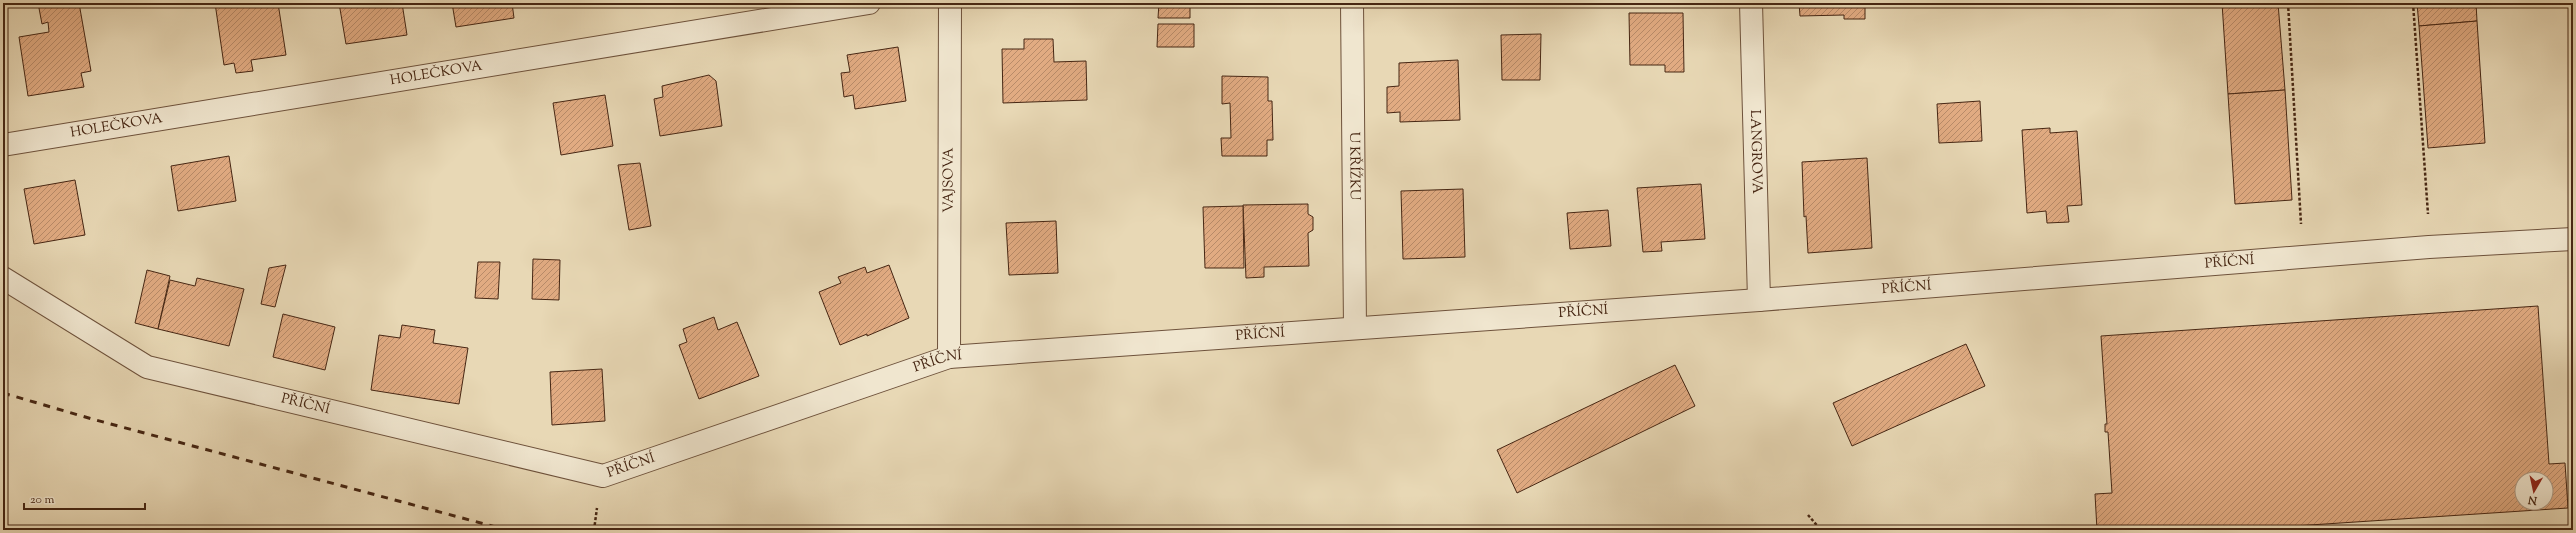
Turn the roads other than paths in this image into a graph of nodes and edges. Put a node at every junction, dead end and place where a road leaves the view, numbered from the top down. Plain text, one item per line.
1 (869, 3) edge
2 (950, 3) edge
3 (1352, 3) edge
4 (1751, 3) edge
5 (3, 145) edge
6 (2573, 239) edge
7 (3, 278) edge
8 (1758, 300) junction
9 (1355, 328) junction
10 (949, 357) junction

1 - 5 street, HOLEČKOVA
2 - 10 street, VAJSOVA
3 - 9 street, U KŘÍŽKU
4 - 8 street, LANGROVA
6 - 8 street, PŘÍČNÍ
7 - 10 street, PŘÍČNÍ
8 - 9 street, PŘÍČNÍ
9 - 10 street, PŘÍČNÍ

